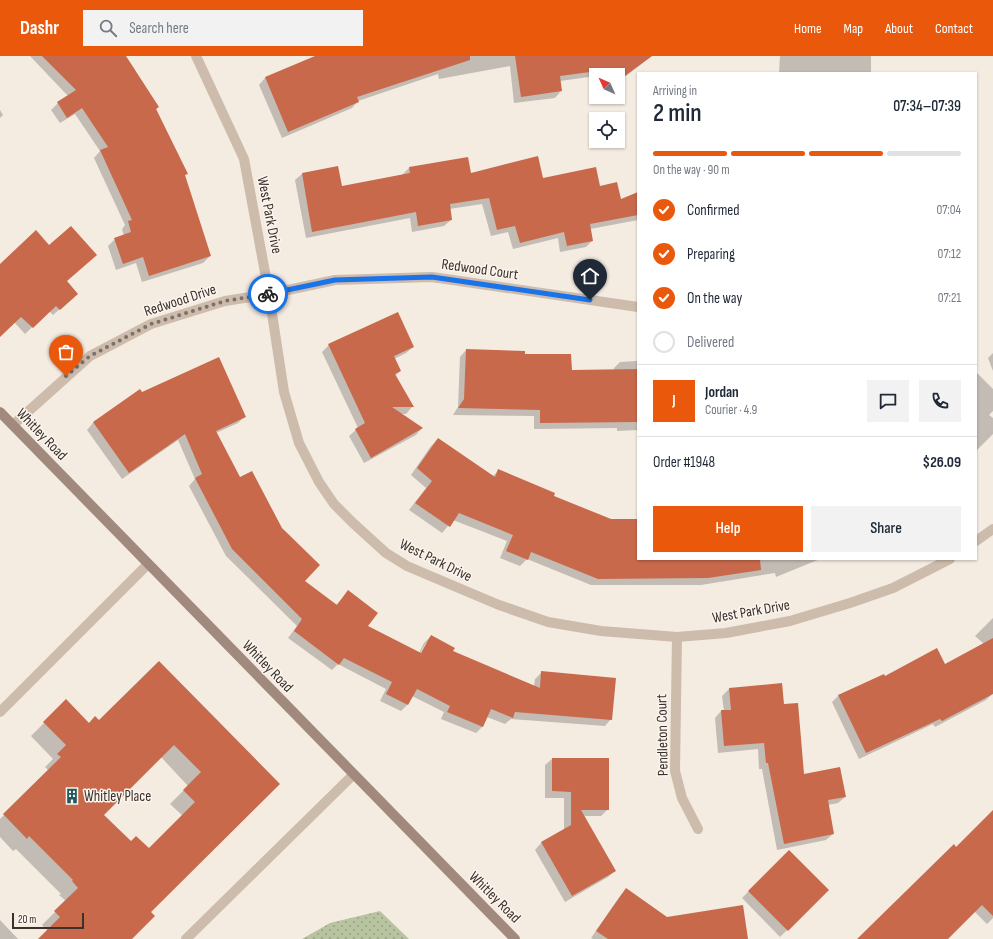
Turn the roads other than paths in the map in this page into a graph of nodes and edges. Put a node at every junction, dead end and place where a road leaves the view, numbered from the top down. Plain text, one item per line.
1 (196, 56) edge
2 (269, 294) junction
3 (637, 307) edge
4 (0, 412) edge
5 (12, 425) junction
6 (993, 529) edge
7 (977, 540) edge
8 (948, 560) edge
9 (148, 564) junction
10 (677, 637) junction
11 (0, 712) edge
12 (354, 775) junction
13 (698, 829) dead end
14 (186, 939) edge
15 (515, 939) edge

1 - 2 street, West Park Drive
2 - 3 street, Redwood Court
2 - 5 street, Redwood Drive
2 - 10 street, West Park Drive
4 - 5 street, Whitley Road
5 - 9 street, Whitley Road
6 - 7 street
8 - 10 street, West Park Drive
9 - 11 street
9 - 12 street, Whitley Road
10 - 13 street, Pendleton Court
12 - 14 street
12 - 15 street, Whitley Road

